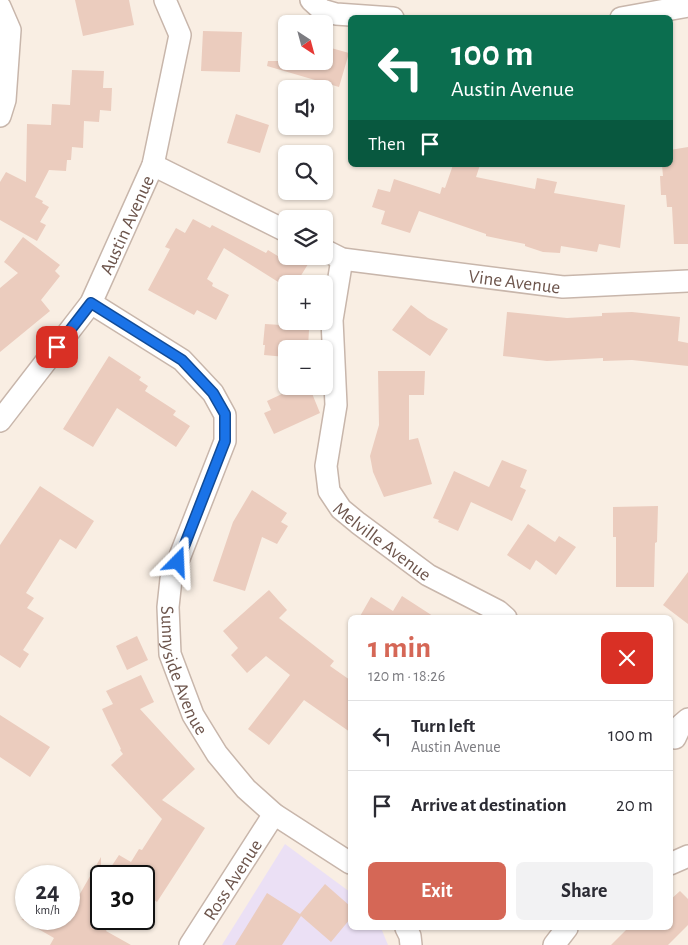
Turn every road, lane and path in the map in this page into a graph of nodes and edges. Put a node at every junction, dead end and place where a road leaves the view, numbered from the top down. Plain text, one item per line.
1 (165, 0) edge
2 (311, 0) edge
3 (688, 6) edge
4 (0, 7) edge
5 (370, 8) edge
6 (386, 15) edge
7 (638, 15) edge
8 (0, 116) edge
9 (153, 165) junction
10 (278, 227) edge
11 (333, 255) edge
12 (333, 265) edge
13 (688, 281) edge
14 (91, 303) junction
15 (0, 421) edge
16 (503, 615) edge
17 (688, 719) edge
18 (678, 740) edge
19 (274, 814) junction
20 (688, 856) edge
21 (348, 862) edge
22 (673, 863) edge
23 (407, 930) edge
24 (566, 930) edge
25 (190, 945) edge
26 (411, 945) edge
27 (554, 945) edge

1 - 9 street, Austin Avenue
2 - 5 street
3 - 7 street
4 - 8 street
5 - 6 street
9 - 10 street
9 - 14 street, Austin Avenue
11 - 13 street, Vine Avenue
12 - 16 street, Melville Avenue
14 - 15 street, Austin Avenue
14 - 19 street, Sunnyside Avenue
17 - 18 street
19 - 21 street, Sunnyside Avenue
19 - 25 street, Ross Avenue
20 - 22 street
23 - 26 street
24 - 27 street

